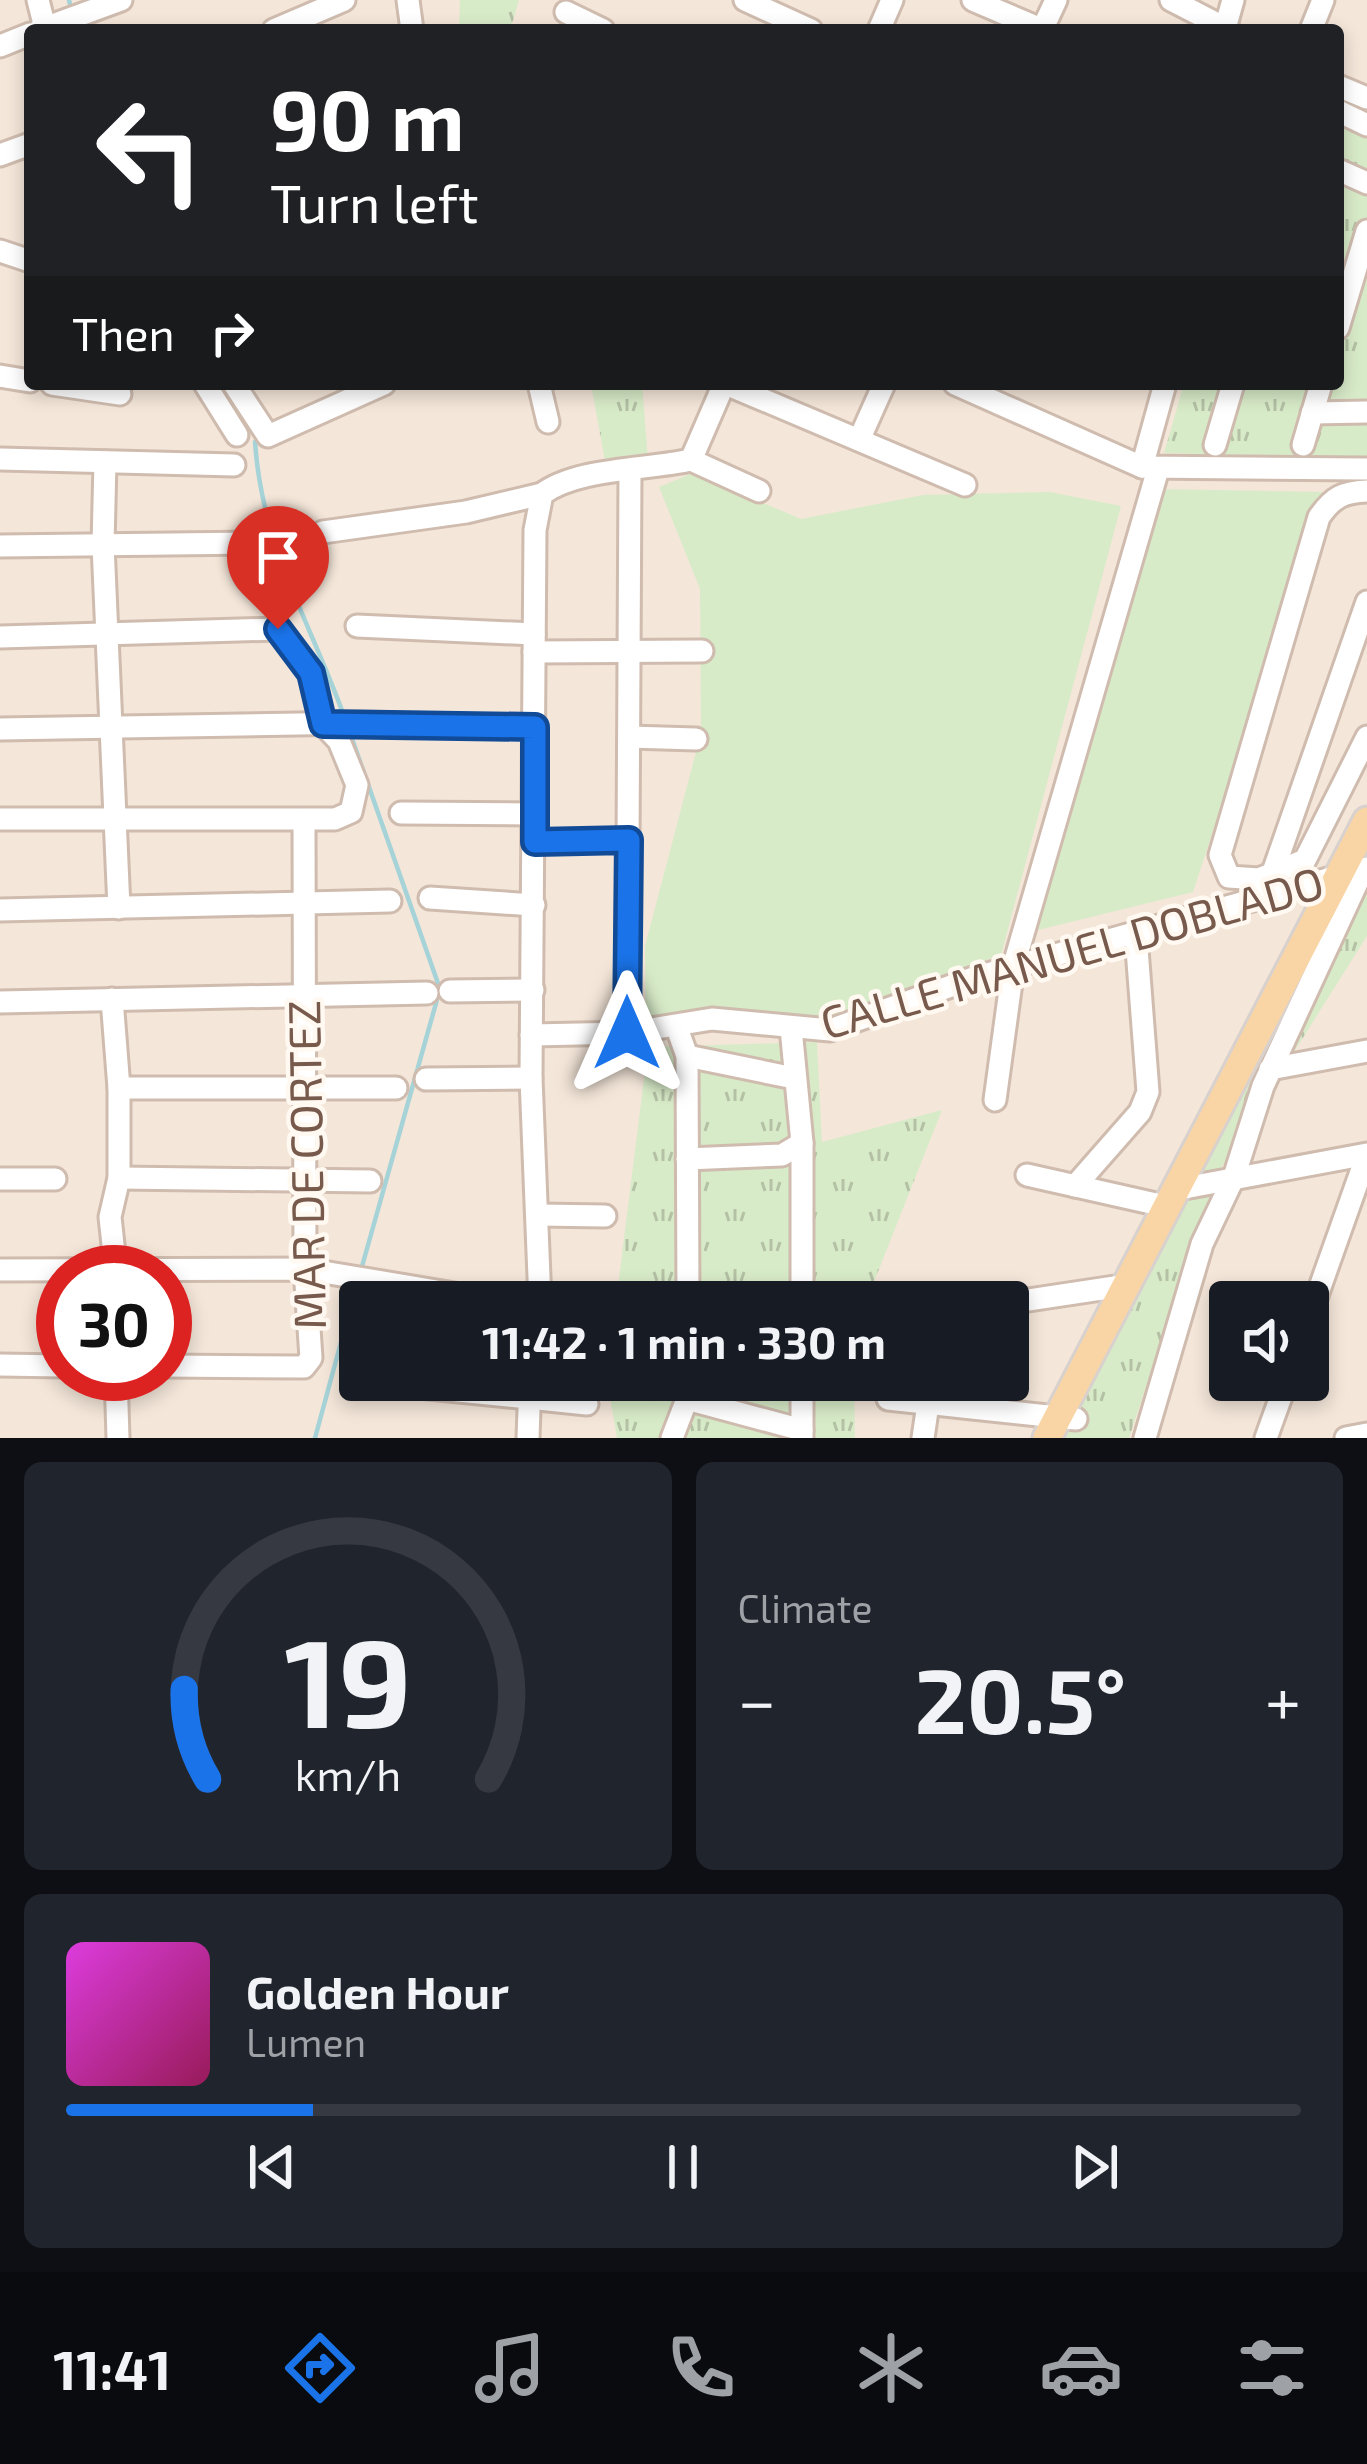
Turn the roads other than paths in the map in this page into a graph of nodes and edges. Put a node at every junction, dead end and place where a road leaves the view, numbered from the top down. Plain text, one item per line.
1 (344, 0) edge
2 (973, 0) edge
3 (1171, 0) edge
4 (105, 5) edge
5 (316, 6) edge
6 (760, 10) edge
7 (566, 13) dead end
8 (60, 24) edge
9 (284, 24) edge
10 (591, 24) edge
11 (796, 24) edge
12 (1028, 24) edge
13 (1221, 24) edge
14 (1367, 231) edge
15 (1344, 308) edge
16 (93, 390) edge
17 (210, 390) edge
18 (238, 390) edge
19 (371, 390) edge
20 (540, 390) edge
21 (722, 390) edge
22 (739, 390) edge
23 (881, 390) edge
24 (969, 390) edge
25 (1165, 390) edge
26 (1231, 390) edge
27 (1319, 390) edge
28 (120, 394) dead end
29 (1367, 412) edge
30 (1312, 413) junction
31 (548, 422) dead end
32 (237, 434) dead end
33 (859, 440) junction
34 (1215, 445) dead end
35 (1303, 445) dead end
36 (0, 459) edge
37 (691, 460) junction
38 (105, 462) junction
39 (234, 465) dead end
40 (1150, 468) junction
41 (1367, 469) edge
42 (630, 473) junction
43 (965, 485) dead end
44 (759, 490) dead end
45 (1367, 491) edge
46 (542, 494) junction
47 (323, 532) dead end
48 (255, 543) dead end
49 (103, 544) junction
50 (0, 546) edge
51 (1367, 602) edge
52 (357, 626) dead end
53 (107, 634) junction
54 (0, 637) edge
55 (534, 643) junction
56 (630, 649) junction
57 (702, 651) dead end
58 (339, 724) junction
59 (535, 727) junction
60 (111, 728) junction
61 (0, 729) edge
62 (1367, 736) edge
63 (629, 737) junction
64 (696, 740) dead end
65 (401, 813) dead end
66 (536, 814) junction
67 (115, 818) junction
68 (0, 819) edge
69 (304, 821) junction
70 (1367, 821) edge
71 (629, 840) junction
72 (535, 842) junction
73 (1356, 873) edge
74 (1263, 885) junction
75 (430, 898) dead end
76 (390, 901) dead end
77 (303, 903) junction
78 (534, 905) junction
79 (119, 908) junction
80 (0, 910) edge
81 (1136, 936) junction
82 (1013, 968) junction
83 (532, 990) junction
84 (302, 992) junction
85 (112, 999) junction
86 (0, 1002) edge
87 (676, 1028) junction
88 (783, 1028) junction
89 (627, 1033) junction
90 (531, 1035) junction
91 (1367, 1051) edge
92 (687, 1056) junction
93 (1270, 1069) junction
94 (531, 1078) junction
95 (794, 1078) junction
96 (426, 1079) dead end
97 (119, 1088) junction
98 (304, 1088) junction
99 (396, 1088) dead end
100 (995, 1100) dead end
101 (802, 1143) junction
102 (1367, 1154) edge
103 (687, 1159) junction
104 (1027, 1175) dead end
105 (1234, 1177) junction
106 (119, 1178) junction
107 (304, 1178) junction
108 (0, 1179) edge
109 (55, 1179) dead end
110 (370, 1181) dead end
111 (1075, 1186) junction
112 (1174, 1198) junction
113 (539, 1215) junction
114 (605, 1216) dead end
115 (113, 1245) edge
116 (305, 1269) junction
117 (0, 1270) edge
118 (36, 1270) edge
119 (192, 1270) edge
120 (386, 1281) edge
121 (540, 1281) edge
122 (688, 1281) edge
123 (802, 1281) edge
124 (1322, 1281) edge
125 (1128, 1285) junction
126 (1029, 1300) edge
127 (0, 1365) edge
128 (36, 1366) edge
129 (192, 1366) edge
130 (117, 1401) edge
131 (529, 1401) edge
132 (576, 1401) edge
133 (684, 1401) edge
134 (716, 1401) edge
135 (802, 1401) edge
136 (898, 1401) edge
137 (1279, 1401) edge
138 (586, 1404) dead end
139 (928, 1404) junction
140 (1064, 1428) edge
141 (802, 1434) edge
142 (1367, 1434) edge
143 (118, 1438) edge
144 (528, 1438) edge
145 (672, 1438) edge
146 (923, 1438) edge
147 (1144, 1438) edge
148 (1266, 1438) edge
149 (1346, 1438) edge

1 - 5 street
2 - 12 street
3 - 13 street
4 - 8 street
5 - 9 street
6 - 11 street
7 - 10 street
14 - 15 street
16 - 28 street
17 - 32 street
18 - 19 street
20 - 31 street
21 - 37 street
22 - 33 street
23 - 33 street
24 - 40 street
25 - 40 street
26 - 34 street
27 - 30 street
29 - 30 street
30 - 35 street
33 - 43 street
36 - 38 street
37 - 42 street
37 - 44 street
38 - 39 street
38 - 49 street
40 - 41 street
40 - 82 street
42 - 46 street
42 - 56 street
45 - 74 street
46 - 47 street
46 - 55 street
48 - 49 street
49 - 50 street
49 - 53 street
51 - 74 street
52 - 55 street
53 - 54 street
53 - 58 street
53 - 60 street
55 - 56 street
55 - 59 street
56 - 57 street
56 - 63 street
58 - 59 street
58 - 60 street
58 - 69 street
59 - 66 street
60 - 61 street
60 - 67 street
62 - 74 street
63 - 64 street
63 - 71 street
65 - 66 street
66 - 72 street
67 - 68 street
67 - 69 street
67 - 79 street
69 - 77 street, MAR DE CORTEZ
70 - 73 main road
71 - 72 street
71 - 89 street
72 - 78 street
73 - 74 street, CALLE MANUEL DOBLADO
73 - 93 street
73 - 112 main road
74 - 81 street, CALLE MANUEL DOBLADO
75 - 78 street
76 - 77 street
77 - 79 street
77 - 84 street, MAR DE CORTEZ
78 - 83 street
79 - 80 street
81 - 82 street, CALLE MANUEL DOBLADO
81 - 111 street
82 - 88 street, CALLE MANUEL DOBLADO
82 - 100 street
83 - 84 street
83 - 90 street
84 - 85 street
84 - 98 street, MAR DE CORTEZ
85 - 86 street
85 - 97 street
87 - 88 street, CALLE MANUEL DOBLADO
87 - 89 street, CALLE MANUEL DOBLADO
87 - 92 street
88 - 95 street
89 - 90 street, CALLE MANUEL DOBLADO
90 - 94 street
91 - 93 street
92 - 95 street
92 - 103 street
93 - 105 street
94 - 96 street
94 - 113 street
95 - 101 street
97 - 98 street
97 - 106 street
98 - 99 street
98 - 107 street, MAR DE CORTEZ
101 - 103 street
101 - 123 street
102 - 105 street
102 - 124 street
103 - 122 street
104 - 111 street
105 - 112 street
105 - 147 street
106 - 107 street
106 - 115 street
107 - 110 street
107 - 116 street, MAR DE CORTEZ
108 - 109 street
111 - 112 street
112 - 125 main road
113 - 114 street
113 - 121 street
116 - 119 street
116 - 120 street
116 - 129 street, MAR DE CORTEZ
117 - 118 street
125 - 126 street
125 - 140 main road
127 - 128 street
130 - 143 street
131 - 144 street
132 - 138 street
133 - 145 street
134 - 141 street
135 - 141 street
136 - 139 street
137 - 148 street
139 - 140 street
139 - 146 street
142 - 149 street

